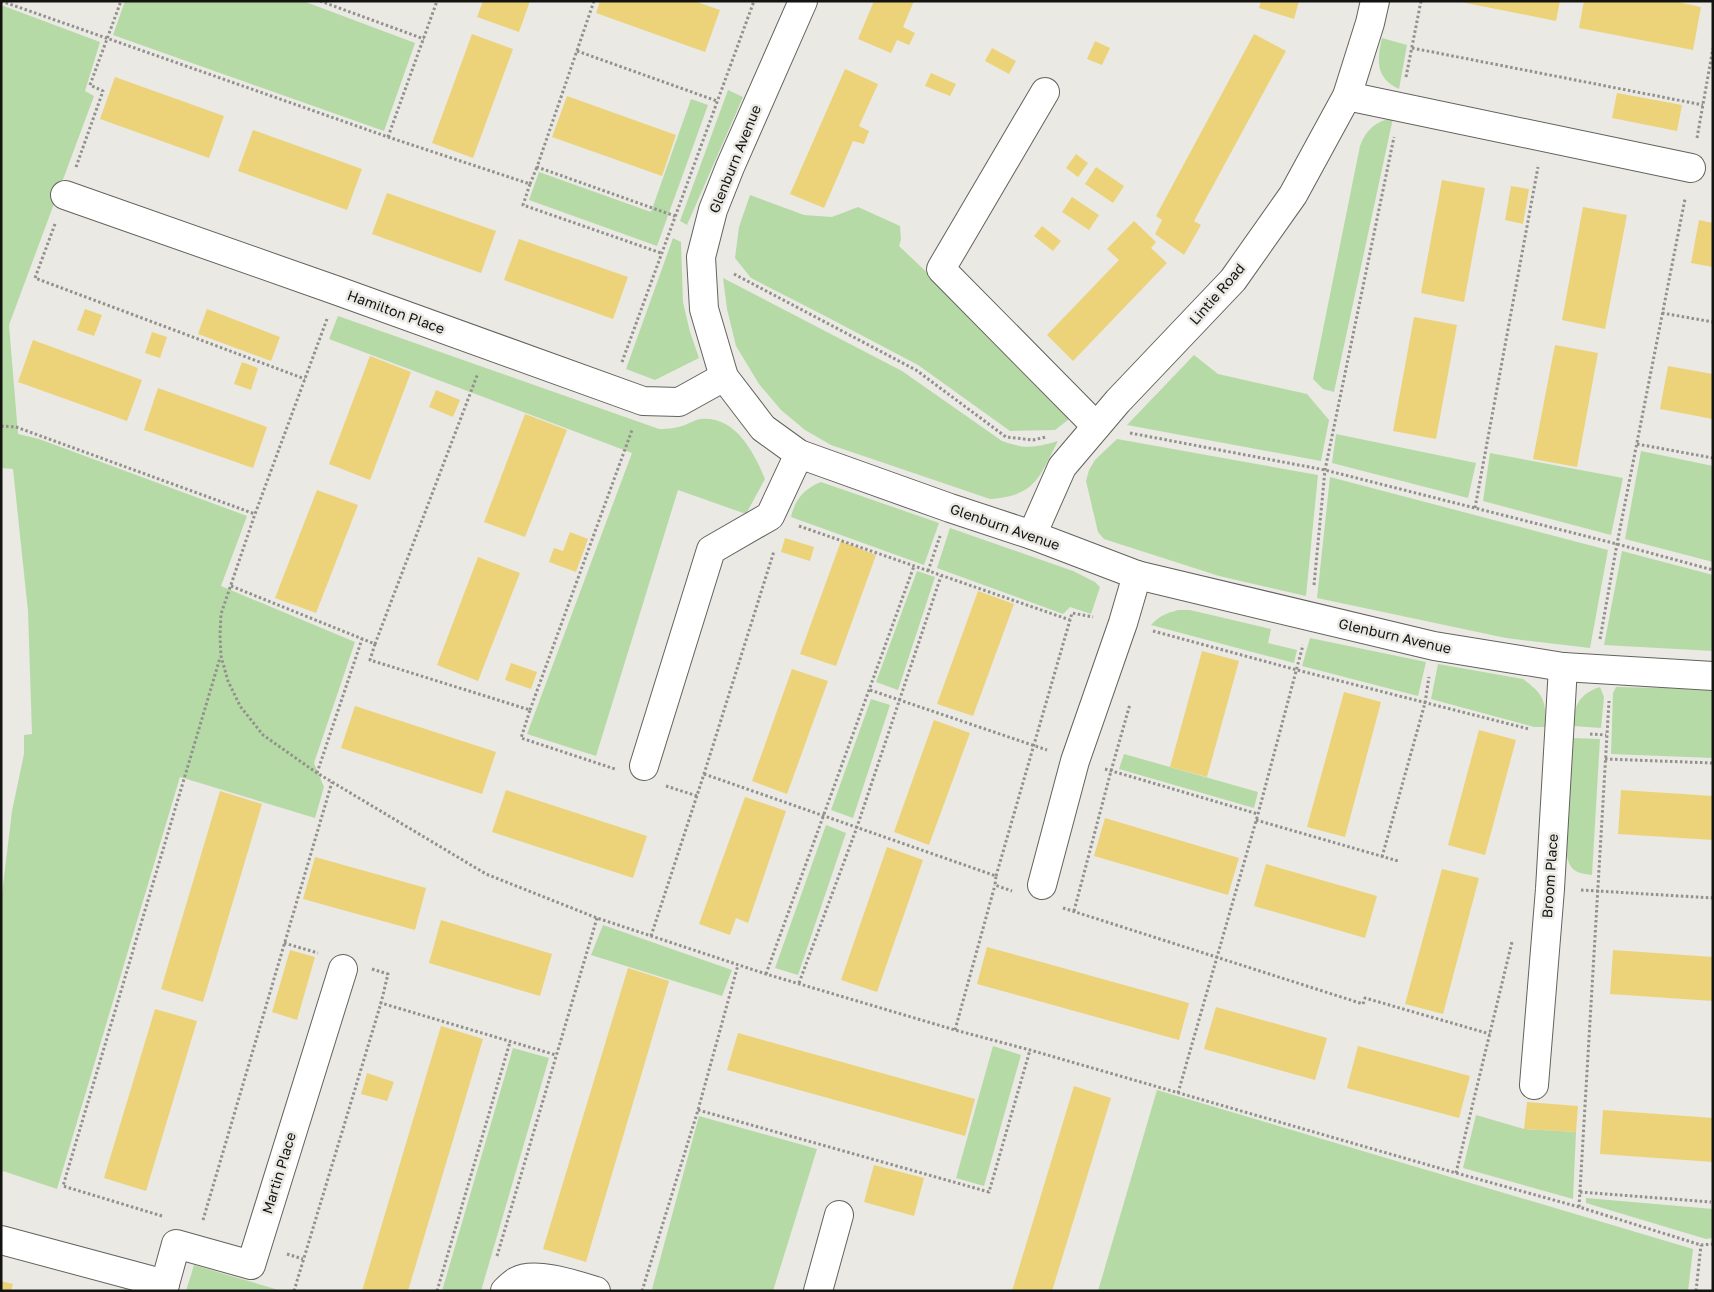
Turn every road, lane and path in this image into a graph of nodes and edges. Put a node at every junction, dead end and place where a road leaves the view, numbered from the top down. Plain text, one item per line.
1 (1, 1) edge
2 (121, 1) edge
3 (320, 1) edge
4 (438, 1) edge
5 (594, 1) edge
6 (754, 1) edge
7 (803, 1) edge
8 (1375, 1) edge
9 (1421, 1) edge
10 (108, 38) junction
11 (424, 39) junction
12 (1411, 48) junction
13 (1713, 48) edge
14 (577, 51) junction
15 (1045, 92) dead end
16 (1347, 96) junction
17 (717, 101) junction
18 (1703, 105) junction
19 (1400, 107) junction
20 (388, 137) junction
21 (1544, 137) junction
22 (537, 167) junction
23 (1691, 168) junction
24 (530, 184) junction
25 (66, 195) junction
26 (675, 216) junction
27 (671, 226) junction
28 (661, 253) junction
29 (701, 257) junction
30 (338, 291) junction
31 (1662, 313) junction
32 (1713, 322) edge
33 (489, 345) junction
34 (724, 378) junction
35 (305, 379) junction
36 (612, 390) junction
37 (643, 401) junction
38 (1, 426) edge
39 (1096, 426) junction
40 (1637, 444) junction
41 (799, 454) junction
42 (1713, 458) edge
43 (1325, 470) junction
44 (1475, 508) junction
45 (255, 514) junction
46 (777, 519) junction
47 (1032, 535) junction
48 (1617, 544) junction
49 (914, 566) junction
50 (1713, 570) edge
51 (1137, 574) junction
52 (941, 576) junction
53 (231, 586) junction
54 (1311, 617) junction
55 (1070, 620) junction
56 (1123, 623) junction
57 (362, 639) junction
58 (375, 644) junction
59 (221, 656) junction
60 (1563, 667) junction
61 (1595, 668) junction
62 (1297, 670) junction
63 (1713, 676) edge
64 (1133, 696) dead end
65 (1425, 703) junction
66 (530, 710) junction
67 (1560, 733) junction
68 (1605, 759) junction
69 (1713, 763) edge
70 (632, 769) joint
71 (317, 773) junction
72 (704, 774) junction
73 (332, 782) junction
74 (664, 785) dead end
75 (697, 796) junction
76 (824, 816) junction
77 (1256, 820) junction
78 (857, 828) junction
79 (1382, 857) junction
80 (1398, 861) dead end
81 (996, 876) junction
82 (995, 885) junction
83 (1550, 889) junction
84 (1597, 891) junction
85 (1039, 894) junction
86 (1713, 898) edge
87 (1074, 911) junction
88 (597, 918) junction
89 (651, 936) junction
90 (1514, 937) dead end
91 (284, 943) junction
92 (319, 953) dead end
93 (1217, 958) junction
94 (738, 965) junction
95 (342, 969) dead end
96 (371, 969) dead end
97 (766, 974) junction
98 (799, 983) junction
99 (381, 1003) junction
100 (955, 1030) junction
101 (1490, 1034) junction
102 (510, 1042) junction
103 (1030, 1050) junction
104 (556, 1055) junction
105 (1534, 1085) dead end
106 (1178, 1093) junction
107 (698, 1110) junction
108 (1456, 1174) junction
109 (1580, 1192) junction
110 (1711, 1202) dead end
111 (1579, 1207) junction
112 (839, 1215) dead end
113 (164, 1217) dead end
114 (200, 1228) dead end
115 (1, 1240) edge
116 (1713, 1244) edge
117 (256, 1245) junction
118 (1701, 1245) junction
119 (496, 1258) dead end
120 (303, 1259) junction
121 (164, 1287) edge
122 (294, 1291) edge
123 (437, 1291) edge
124 (504, 1291) edge
125 (596, 1291) edge
126 (642, 1291) edge
127 (818, 1291) edge
128 (1696, 1291) edge

1 - 10 path
2 - 10 path
3 - 11 path
4 - 11 path
5 - 14 path
6 - 17 path
7 - 29 street, Glenburn Avenue
8 - 16 street, Lintie Road
9 - 12 path
10 - 20 path
10 - 25 path
11 - 20 path
12 - 18 path
12 - 19 path
13 - 18 path
14 - 17 path
14 - 22 path
15 - 39 street
16 - 19 street
16 - 39 street, Lintie Road
17 - 26 path
18 - 23 path
19 - 21 street
19 - 43 path
20 - 24 path
21 - 23 street
21 - 44 path
22 - 24 path
22 - 26 path
23 - 31 path
24 - 28 path
25 - 30 street, Hamilton Place
25 - 35 path
26 - 27 path
27 - 28 path
27 - 29 path
28 - 36 path
29 - 34 street, Glenburn Avenue
29 - 39 path
30 - 33 street, Hamilton Place
30 - 35 path
31 - 32 path
31 - 40 path
33 - 36 street, Hamilton Place
33 - 58 path
34 - 37 street, Hamilton Place
34 - 41 street, Glenburn Avenue
35 - 45 path
36 - 37 street, Hamilton Place
37 - 66 path
38 - 45 path
39 - 43 path
39 - 47 street, Lintie Road
40 - 42 path
40 - 48 path
41 - 46 street
41 - 47 street, Glenburn Avenue
43 - 44 path
43 - 54 path
44 - 48 path
45 - 53 path
46 - 49 path
46 - 70 street
46 - 72 path
47 - 51 street, Glenburn Avenue
48 - 50 path
48 - 61 path
49 - 52 path
49 - 76 path
51 - 54 street, Glenburn Avenue
51 - 56 street
52 - 55 path
52 - 78 path
53 - 57 path
53 - 59 path
54 - 60 street, Glenburn Avenue
54 - 62 path
55 - 56 path
55 - 81 path
56 - 62 path
56 - 85 street
57 - 58 path
57 - 71 path
58 - 66 path
59 - 71 path
59 - 113 path
60 - 61 street, Glenburn Avenue
60 - 67 street, Broom Place
61 - 63 street, Glenburn Avenue
61 - 68 path
62 - 65 path
62 - 77 path
64 - 87 path
65 - 67 path
65 - 79 path
66 - 70 path
67 - 83 street, Broom Place
68 - 69 path
68 - 84 path
71 - 73 path
72 - 75 path
72 - 76 path
73 - 88 path
73 - 91 path
74 - 75 path
75 - 89 path
76 - 78 path
76 - 97 path
77 - 79 path
77 - 93 path
78 - 81 path
78 - 98 path
79 - 80 path
81 - 82 path
82 - 85 path
82 - 100 path
83 - 84 path
83 - 105 street, Broom Place
84 - 86 path
84 - 109 path
85 - 87 path
87 - 93 path
88 - 89 path
88 - 104 path
89 - 94 path
90 - 101 path
91 - 92 path
91 - 114 path
93 - 101 path
93 - 106 path
94 - 97 path
94 - 107 path
95 - 117 street, Martin Place
96 - 99 path
97 - 98 path
98 - 100 path
99 - 102 path
99 - 120 path
100 - 103 path
101 - 108 path
102 - 104 path
102 - 123 path
103 - 106 path
103 - 107 path
104 - 119 path
106 - 108 path
107 - 126 path
108 - 111 path
109 - 110 path
109 - 111 path
111 - 118 path
112 - 127 street
115 - 121 street, Martin Place
116 - 118 path
117 - 120 path
117 - 121 street, Martin Place
118 - 128 path
120 - 122 path
124 - 125 street

